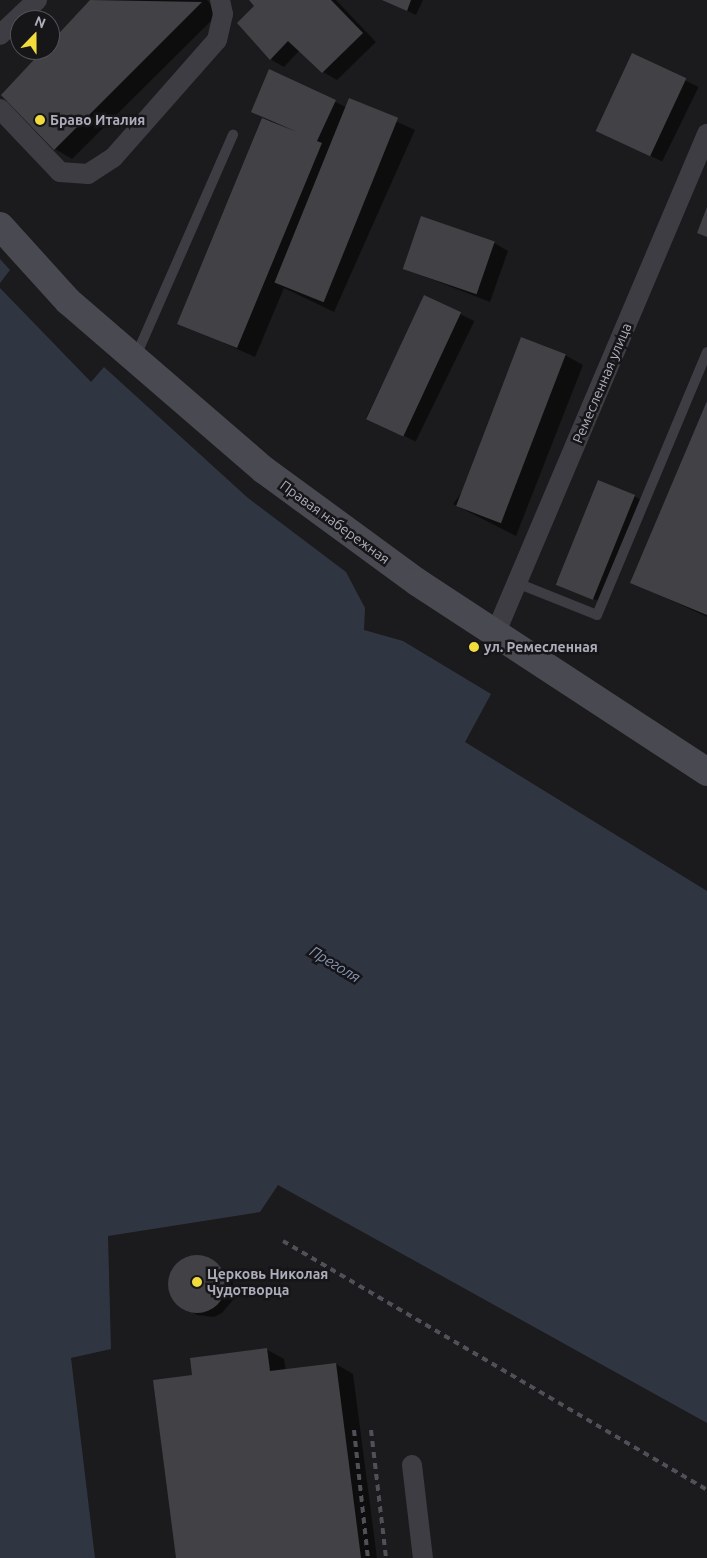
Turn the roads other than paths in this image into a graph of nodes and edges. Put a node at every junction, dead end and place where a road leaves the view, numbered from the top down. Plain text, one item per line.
1 (37, 0) edge
2 (220, 0) edge
3 (0, 35) edge
4 (0, 109) edge
5 (707, 134) edge
6 (233, 135) dead end
7 (0, 226) edge
8 (707, 352) edge
9 (134, 359) junction
10 (517, 583) junction
11 (496, 632) junction
12 (707, 772) edge
13 (412, 1465) dead end
14 (423, 1558) edge

1 - 3 street
2 - 4 street
5 - 10 street, Ремесленная улица
6 - 9 lane
7 - 9 main road, Правая набережная
8 - 10 lane
9 - 11 main road, Правая набережная
10 - 11 street, Ремесленная улица
11 - 12 main road, Правая набережная
13 - 14 street

